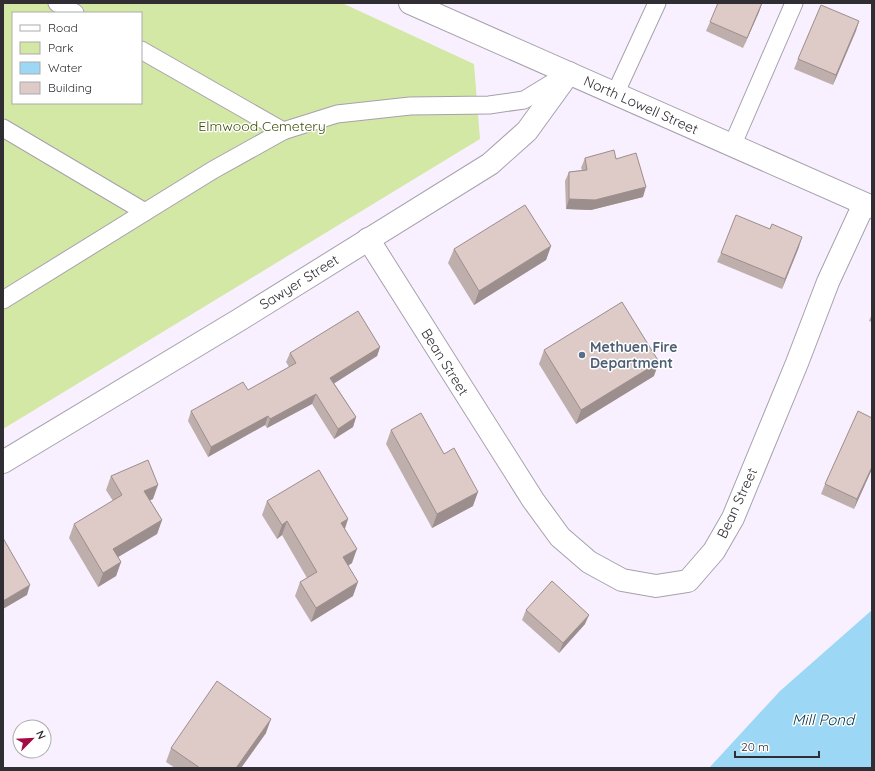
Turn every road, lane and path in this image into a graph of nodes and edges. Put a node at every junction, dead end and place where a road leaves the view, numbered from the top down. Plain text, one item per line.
1 (57, 3) edge
2 (410, 3) edge
3 (657, 3) edge
4 (794, 3) edge
5 (73, 12) edge
6 (142, 51) edge
7 (568, 73) junction
8 (615, 94) junction
9 (3, 128) edge
10 (283, 131) junction
11 (732, 146) junction
12 (868, 206) edge
13 (145, 212) junction
14 (368, 240) junction
15 (3, 300) edge
16 (3, 462) edge

1 - 5 lane
2 - 7 street, North Lowell Street
3 - 8 lane
4 - 11 lane
6 - 10 lane
7 - 8 street, North Lowell Street
7 - 10 lane
7 - 14 street, Sawyer Street
8 - 11 street, North Lowell Street
9 - 13 lane
10 - 13 lane
11 - 12 street, North Lowell Street
12 - 14 street, Bean Street
13 - 15 lane
14 - 16 street, Sawyer Street

